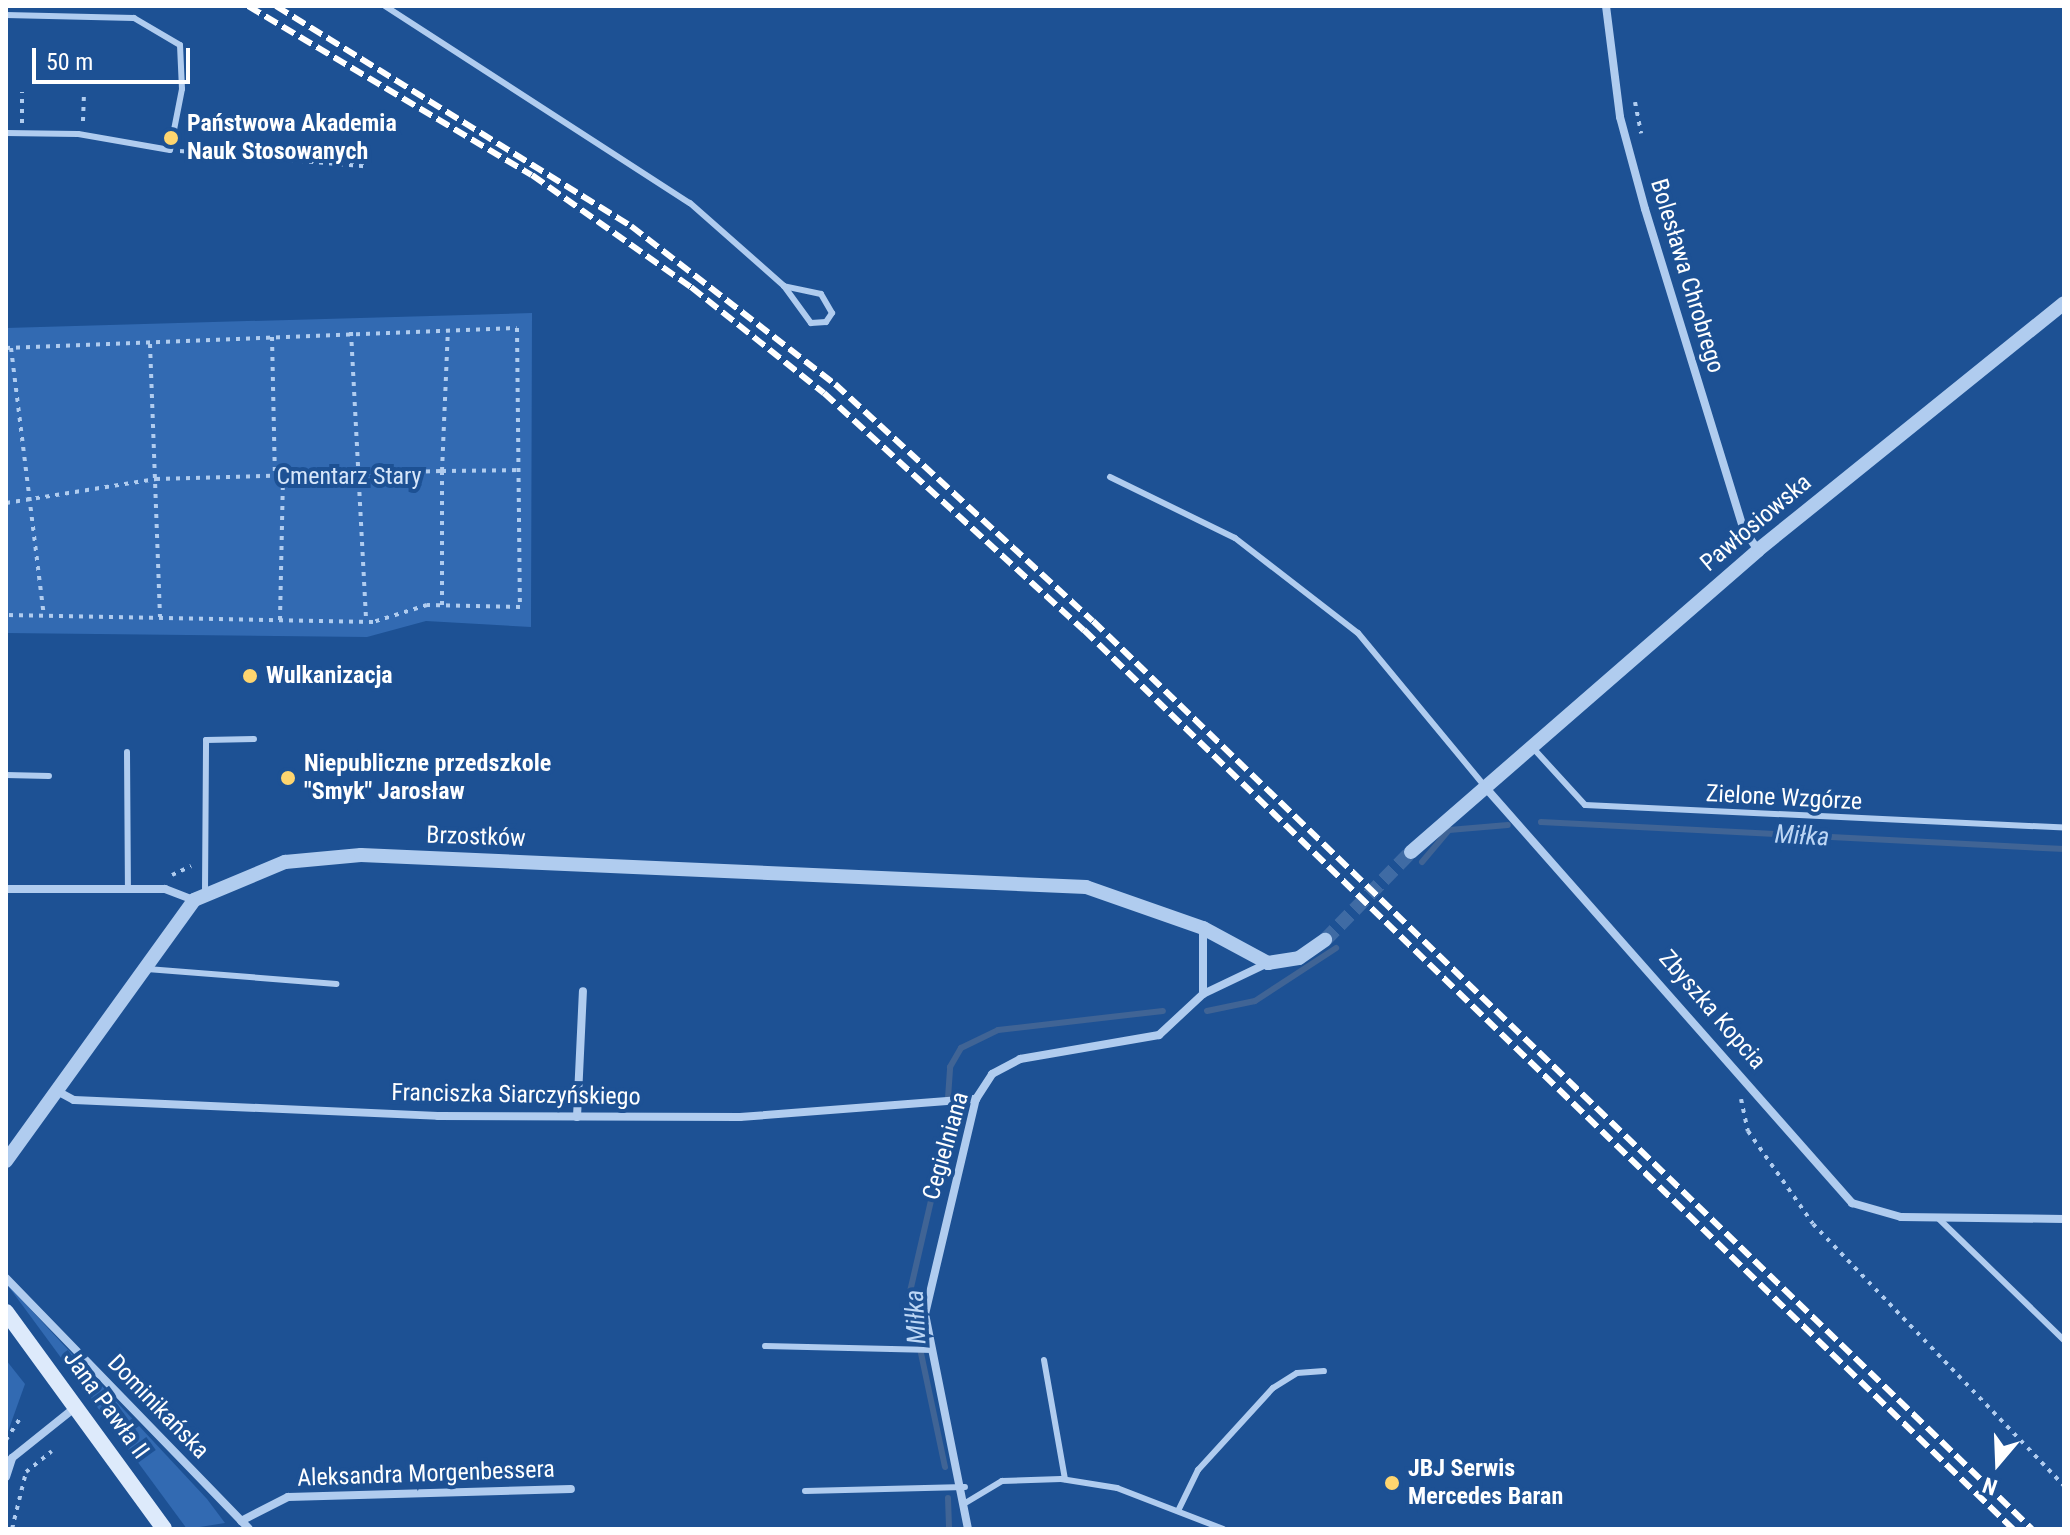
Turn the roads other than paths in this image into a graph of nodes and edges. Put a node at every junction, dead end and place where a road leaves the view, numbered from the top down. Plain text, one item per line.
1 (385, 6) edge
2 (1606, 6) edge
3 (6, 15) edge
4 (6, 133) edge
5 (784, 286) junction
6 (2064, 303) edge
7 (1110, 477) dead end
8 (1758, 550) junction
9 (254, 739) dead end
10 (1530, 744) junction
11 (127, 752) dead end
12 (6, 775) edge
13 (49, 776) dead end
14 (1482, 783) junction
15 (2064, 828) edge
16 (1411, 852) tunnel mouth
17 (6, 889) edge
18 (128, 889) junction
19 (199, 896) junction
20 (1203, 928) junction
21 (1325, 940) tunnel mouth
22 (1268, 963) junction
23 (143, 968) junction
24 (336, 984) dead end
25 (583, 991) dead end
26 (1203, 994) junction
27 (57, 1091) junction
28 (976, 1099) junction
29 (577, 1117) junction
30 (6, 1161) edge
31 (1935, 1216) junction
32 (2064, 1219) edge
33 (6, 1278) edge
34 (6, 1312) edge
35 (2064, 1340) edge
36 (765, 1346) dead end
37 (930, 1350) junction
38 (1044, 1360) dead end
39 (1324, 1371) dead end
40 (78, 1405) junction
41 (6, 1477) edge
42 (1065, 1479) junction
43 (965, 1487) junction
44 (571, 1489) dead end
45 (805, 1491) dead end
46 (967, 1502) junction
47 (1178, 1511) junction
48 (241, 1521) junction
49 (164, 1529) edge
50 (249, 1529) edge
51 (968, 1529) edge
52 (1223, 1529) edge

1 - 5 lane
2 - 8 street, Bolesława Chrobrego
3 - 4 lane
5 - 5 lane
6 - 8 street, Pawłosiowska
7 - 14 lane
8 - 10 street, Pawłosiowska
9 - 19 lane
10 - 14 street, Pawłosiowska
10 - 15 lane, Zielone Wzgórze
11 - 18 lane
12 - 13 lane
14 - 16 street, Pawłosiowska
14 - 31 street, Zbyszka Kopcia
17 - 18 street
18 - 19 street
19 - 20 street, Brzostków
19 - 23 street
20 - 22 street, Brzostków
20 - 26 street
21 - 22 street
22 - 26 street, Cegielniana
23 - 24 lane
23 - 27 street
25 - 29 street
26 - 28 street, Cegielniana
27 - 29 street, Franciszka Siarczyńskiego
27 - 30 street
28 - 29 street, Franciszka Siarczyńskiego
28 - 37 street, Cegielniana
31 - 32 street, Zbyszka Kopcia
31 - 35 lane
33 - 48 street, Dominikańska
34 - 40 main road, Jana Pawła II
36 - 37 lane
37 - 43 street, Cegielniana
38 - 42 lane
39 - 47 lane
40 - 41 street
40 - 49 main road, Jana Pawła II
42 - 46 lane
42 - 47 lane
43 - 45 lane
43 - 46 street, Cegielniana
44 - 48 street, Aleksandra Morgenbessera
46 - 51 street, Cegielniana
47 - 52 lane
48 - 50 street, Dominikańska

